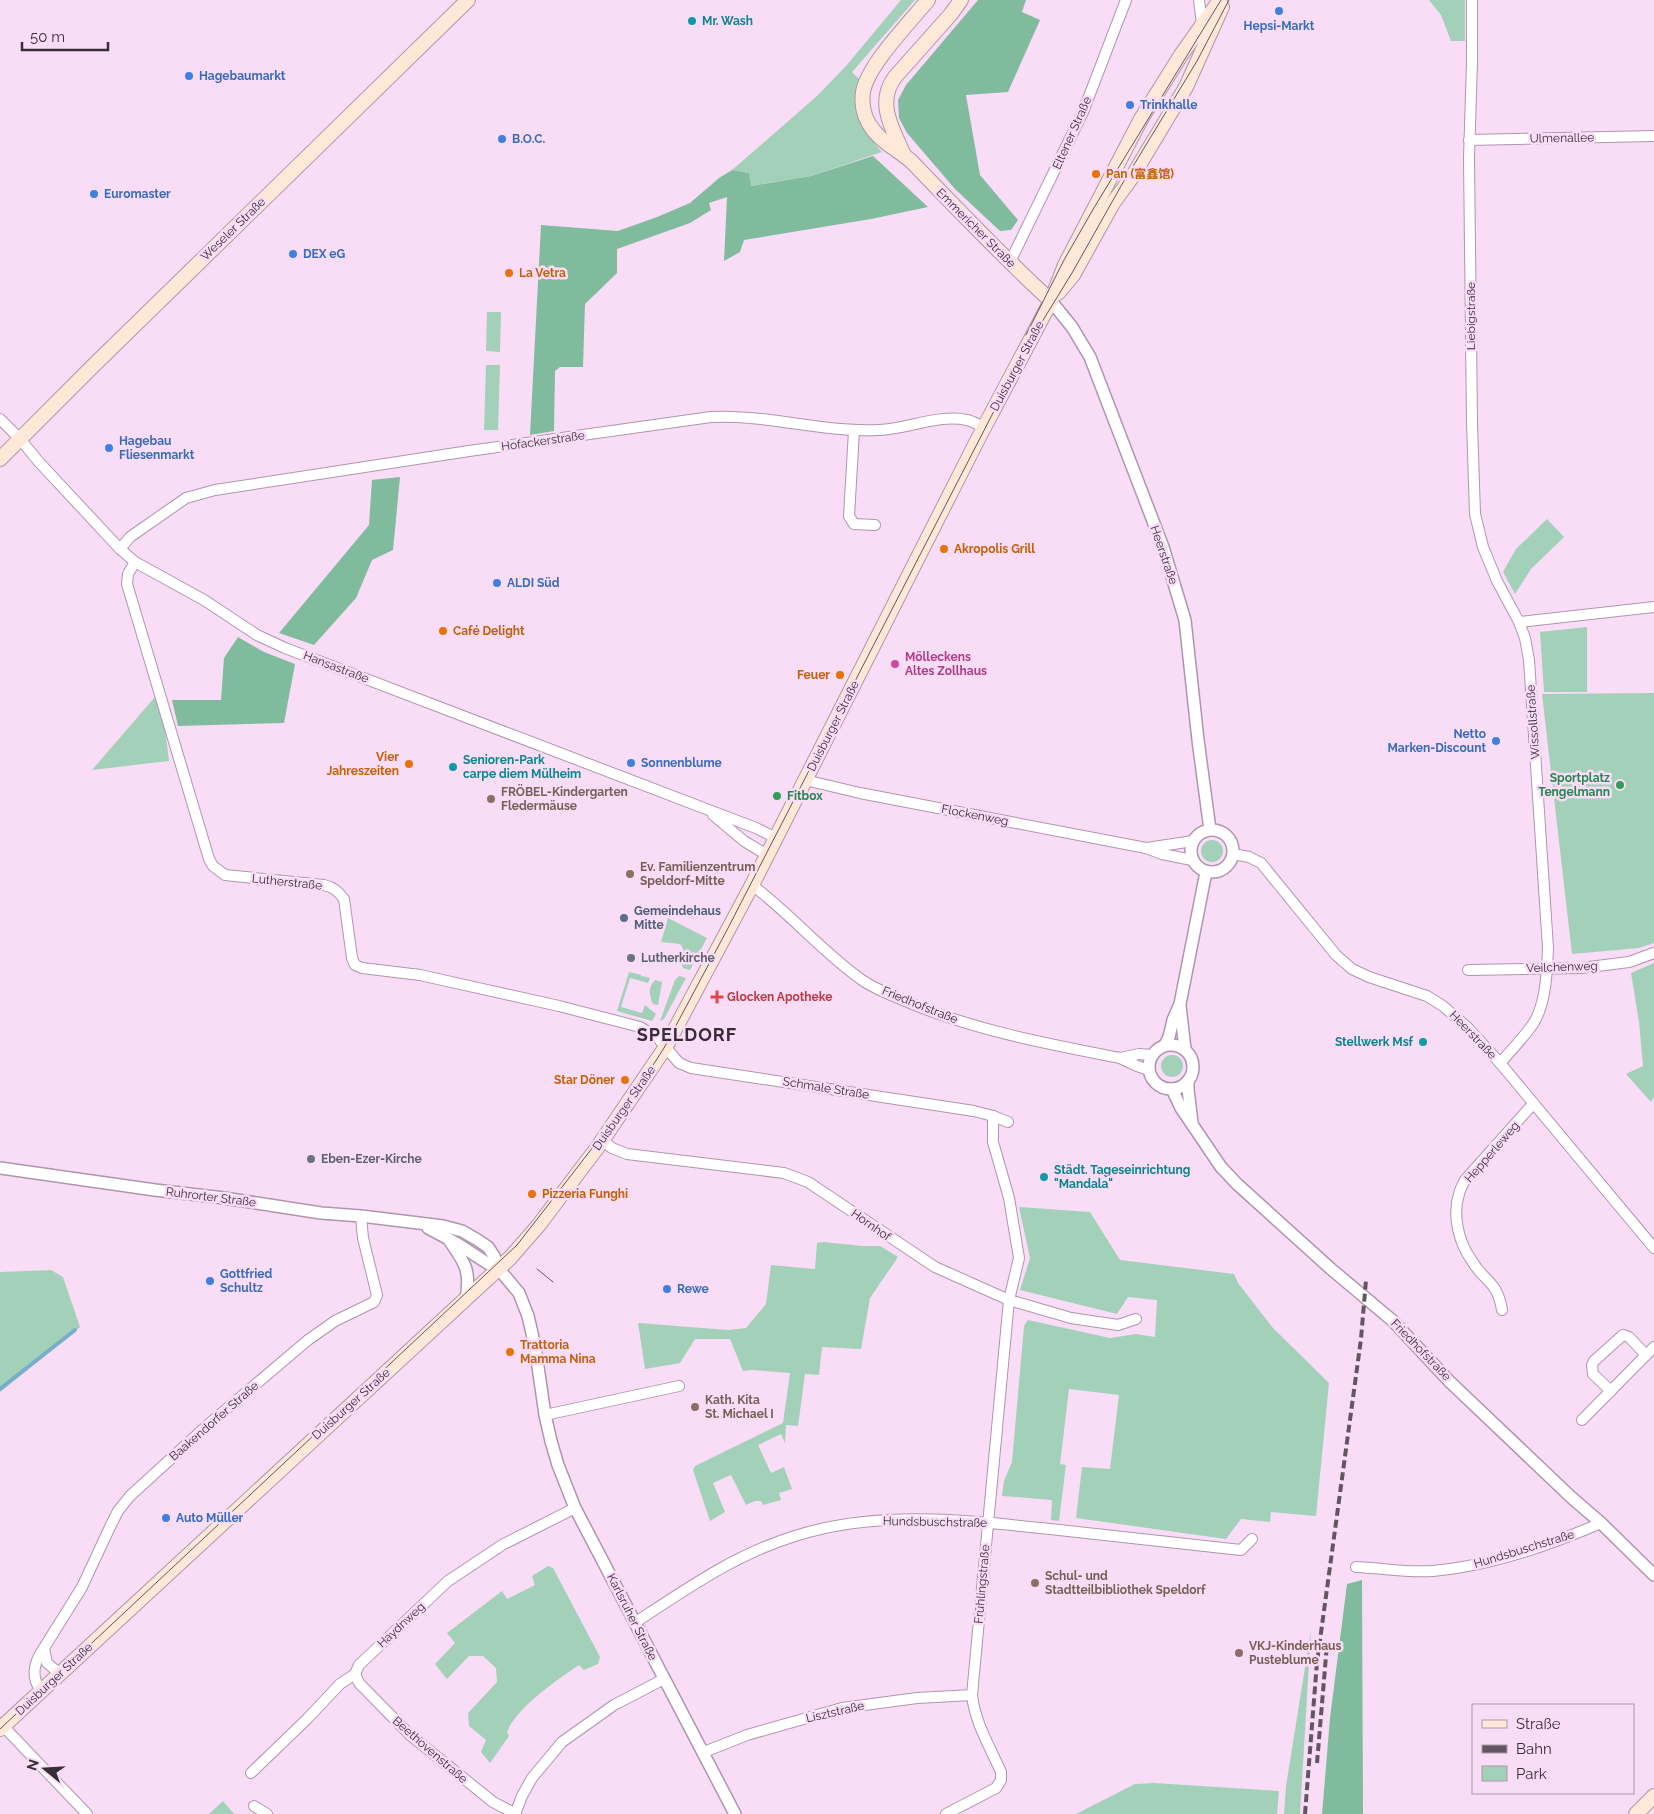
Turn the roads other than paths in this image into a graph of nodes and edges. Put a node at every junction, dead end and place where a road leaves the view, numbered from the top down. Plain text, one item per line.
1 (468, 0) edge
2 (928, 0) edge
3 (961, 0) edge
4 (1126, 0) edge
5 (1199, 0) edge
6 (1220, 0) edge
7 (1225, 0) edge
8 (1472, 0) edge
9 (1202, 24) junction
10 (1654, 136) edge
11 (1469, 140) junction
12 (903, 154) junction
13 (1010, 262) junction
14 (1051, 301) junction
15 (0, 419) edge
16 (984, 427) junction
17 (854, 430) junction
18 (20, 439) junction
19 (0, 459) edge
20 (875, 525) dead end
21 (120, 549) junction
22 (135, 562) junction
23 (1654, 607) edge
24 (1520, 622) junction
25 (805, 780) junction
26 (706, 810) junction
27 (1210, 830) junction
28 (776, 838) junction
29 (1193, 841) junction
30 (1146, 848) junction
31 (1233, 854) junction
32 (767, 855) junction
33 (1192, 860) junction
34 (1206, 872) junction
35 (752, 885) junction
36 (1654, 953) edge
37 (1547, 969) junction
38 (1468, 970) dead end
39 (1180, 1004) junction
40 (1165, 1045) junction
41 (666, 1048) junction
42 (1185, 1049) junction
43 (1152, 1055) junction
44 (1120, 1058) junction
45 (1500, 1063) junction
46 (1150, 1070) junction
47 (1188, 1081) junction
48 (1172, 1089) junction
49 (1533, 1104) junction
50 (993, 1116) junction
51 (1008, 1122) dead end
52 (1192, 1124) junction
53 (602, 1140) junction
54 (0, 1168) edge
55 (361, 1216) junction
56 (422, 1225) junction
57 (448, 1238) junction
58 (1654, 1248) edge
59 (498, 1268) junction
60 (466, 1299) junction
61 (1009, 1300) junction
62 (1502, 1310) dead end
63 (1136, 1319) dead end
64 (1654, 1347) edge
65 (1646, 1355) junction
66 (679, 1386) dead end
67 (1611, 1391) junction
68 (545, 1415) junction
69 (1582, 1420) dead end
70 (575, 1508) junction
71 (988, 1523) junction
72 (1601, 1524) junction
73 (1252, 1539) dead end
74 (1356, 1567) dead end
75 (1654, 1575) edge
76 (636, 1622) junction
77 (44, 1648) junction
78 (60, 1674) junction
79 (355, 1674) junction
80 (664, 1679) junction
81 (41, 1691) junction
82 (972, 1695) junction
83 (2, 1727) edge
84 (704, 1752) junction
85 (251, 1773) dead end
86 (1654, 1796) edge
87 (254, 1806) dead end
88 (87, 1814) edge
89 (267, 1814) edge
90 (515, 1814) edge
91 (735, 1814) edge
92 (946, 1814) edge
93 (1636, 1814) edge

1 - 18 main road, Weseler Straße
2 - 12 main road, Emmericher Straße
3 - 12 main road, Emmericher Straße
4 - 13 street, Eltener Straße
5 - 9 street
6 - 9 main road, Duisburger Straße
7 - 14 main road, Duisburger Straße
8 - 11 street, Liebigstraße
9 - 14 main road, Duisburger Straße
10 - 11 street, Ulmenallee
11 - 24 street, Liebigstraße
12 - 13 main road, Emmericher Straße
13 - 14 main road, Emmericher Straße
14 - 16 main road, Duisburger Straße
14 - 27 street, Heerstraße
15 - 18 street, Hansastraße
16 - 17 street, Hofackerstraße
16 - 25 main road, Duisburger Straße
17 - 20 street
17 - 21 street, Hofackerstraße
18 - 19 main road, Weseler Straße
18 - 21 street, Hansastraße
21 - 22 street, Hansastraße
22 - 26 street, Hansastraße
22 - 41 street, Lutherstraße
23 - 24 street
24 - 37 street, Wissollstraße
25 - 28 main road, Duisburger Straße
25 - 30 street, Flockenweg
26 - 28 street, Hansastraße
26 - 32 street, Hansastraße
27 - 29 street
27 - 31 street
28 - 32 main road, Duisburger Straße
29 - 30 street, Flockenweg
29 - 33 street
30 - 33 street, Flockenweg
31 - 34 street
31 - 45 street, Heerstraße
32 - 35 main road, Duisburger Straße
33 - 34 street
34 - 39 street
35 - 41 main road, Duisburger Straße
35 - 44 street, Friedhofstraße
36 - 37 street, Veilchenweg
37 - 38 street, Veilchenweg
37 - 45 street, Wissollstraße
39 - 40 street
39 - 42 street
40 - 42 street
40 - 43 street
41 - 50 street, Schmale Straße
41 - 53 main road, Duisburger Straße
42 - 47 street, Friedhofstraße
43 - 44 street, Friedhofstraße
43 - 46 street
44 - 46 street, Friedhofstraße
45 - 49 street, Heerstraße
46 - 48 street, Friedhofstraße
47 - 48 street
47 - 52 street, Friedhofstraße
48 - 52 street, Friedhofstraße
49 - 58 street, Heerstraße
49 - 62 street, Hepperleweg
50 - 51 street, Schmale Straße
50 - 61 street
52 - 72 street, Friedhofstraße
53 - 59 main road, Duisburger Straße
53 - 61 street, Hornhof
54 - 55 street, Ruhrorter Straße
55 - 56 street, Ruhrorter Straße
55 - 77 street, Baakendorfer Straße
56 - 57 street, Ruhrorter Straße
56 - 59 street, Ruhrorter Straße
57 - 59 street, Ruhrorter Straße
57 - 60 street, Ruhrorter Straße
59 - 60 main road, Duisburger Straße
59 - 68 street, Karlsruher Straße
60 - 78 main road, Duisburger Straße
61 - 63 street, Hornhof
61 - 71 street, Frühlingstraße
64 - 65 street
65 - 67 street
65 - 67 street
66 - 68 street
67 - 69 street
68 - 70 street, Karlsruher Straße
70 - 76 street, Karlsruher Straße
70 - 79 street, Haydnweg
71 - 73 street, Hundsbuschstraße
71 - 76 street, Hundsbuschstraße
71 - 82 street, Frühlingstraße
72 - 74 street, Hundsbuschstraße
72 - 75 street, Friedhofstraße
76 - 80 street, Karlsruher Straße
77 - 78 street
77 - 81 street, Baakendorfer Straße
78 - 81 main road, Duisburger Straße
79 - 85 street, Haydnweg
79 - 90 street, Beethovenstraße
80 - 84 street, Karlsruher Straße
80 - 90 street
81 - 83 main road, Duisburger Straße
82 - 84 street, Lisztstraße
82 - 92 street, Frühlingstraße
83 - 88 street
84 - 91 street, Karlsruher Straße
86 - 93 main road
87 - 89 street

